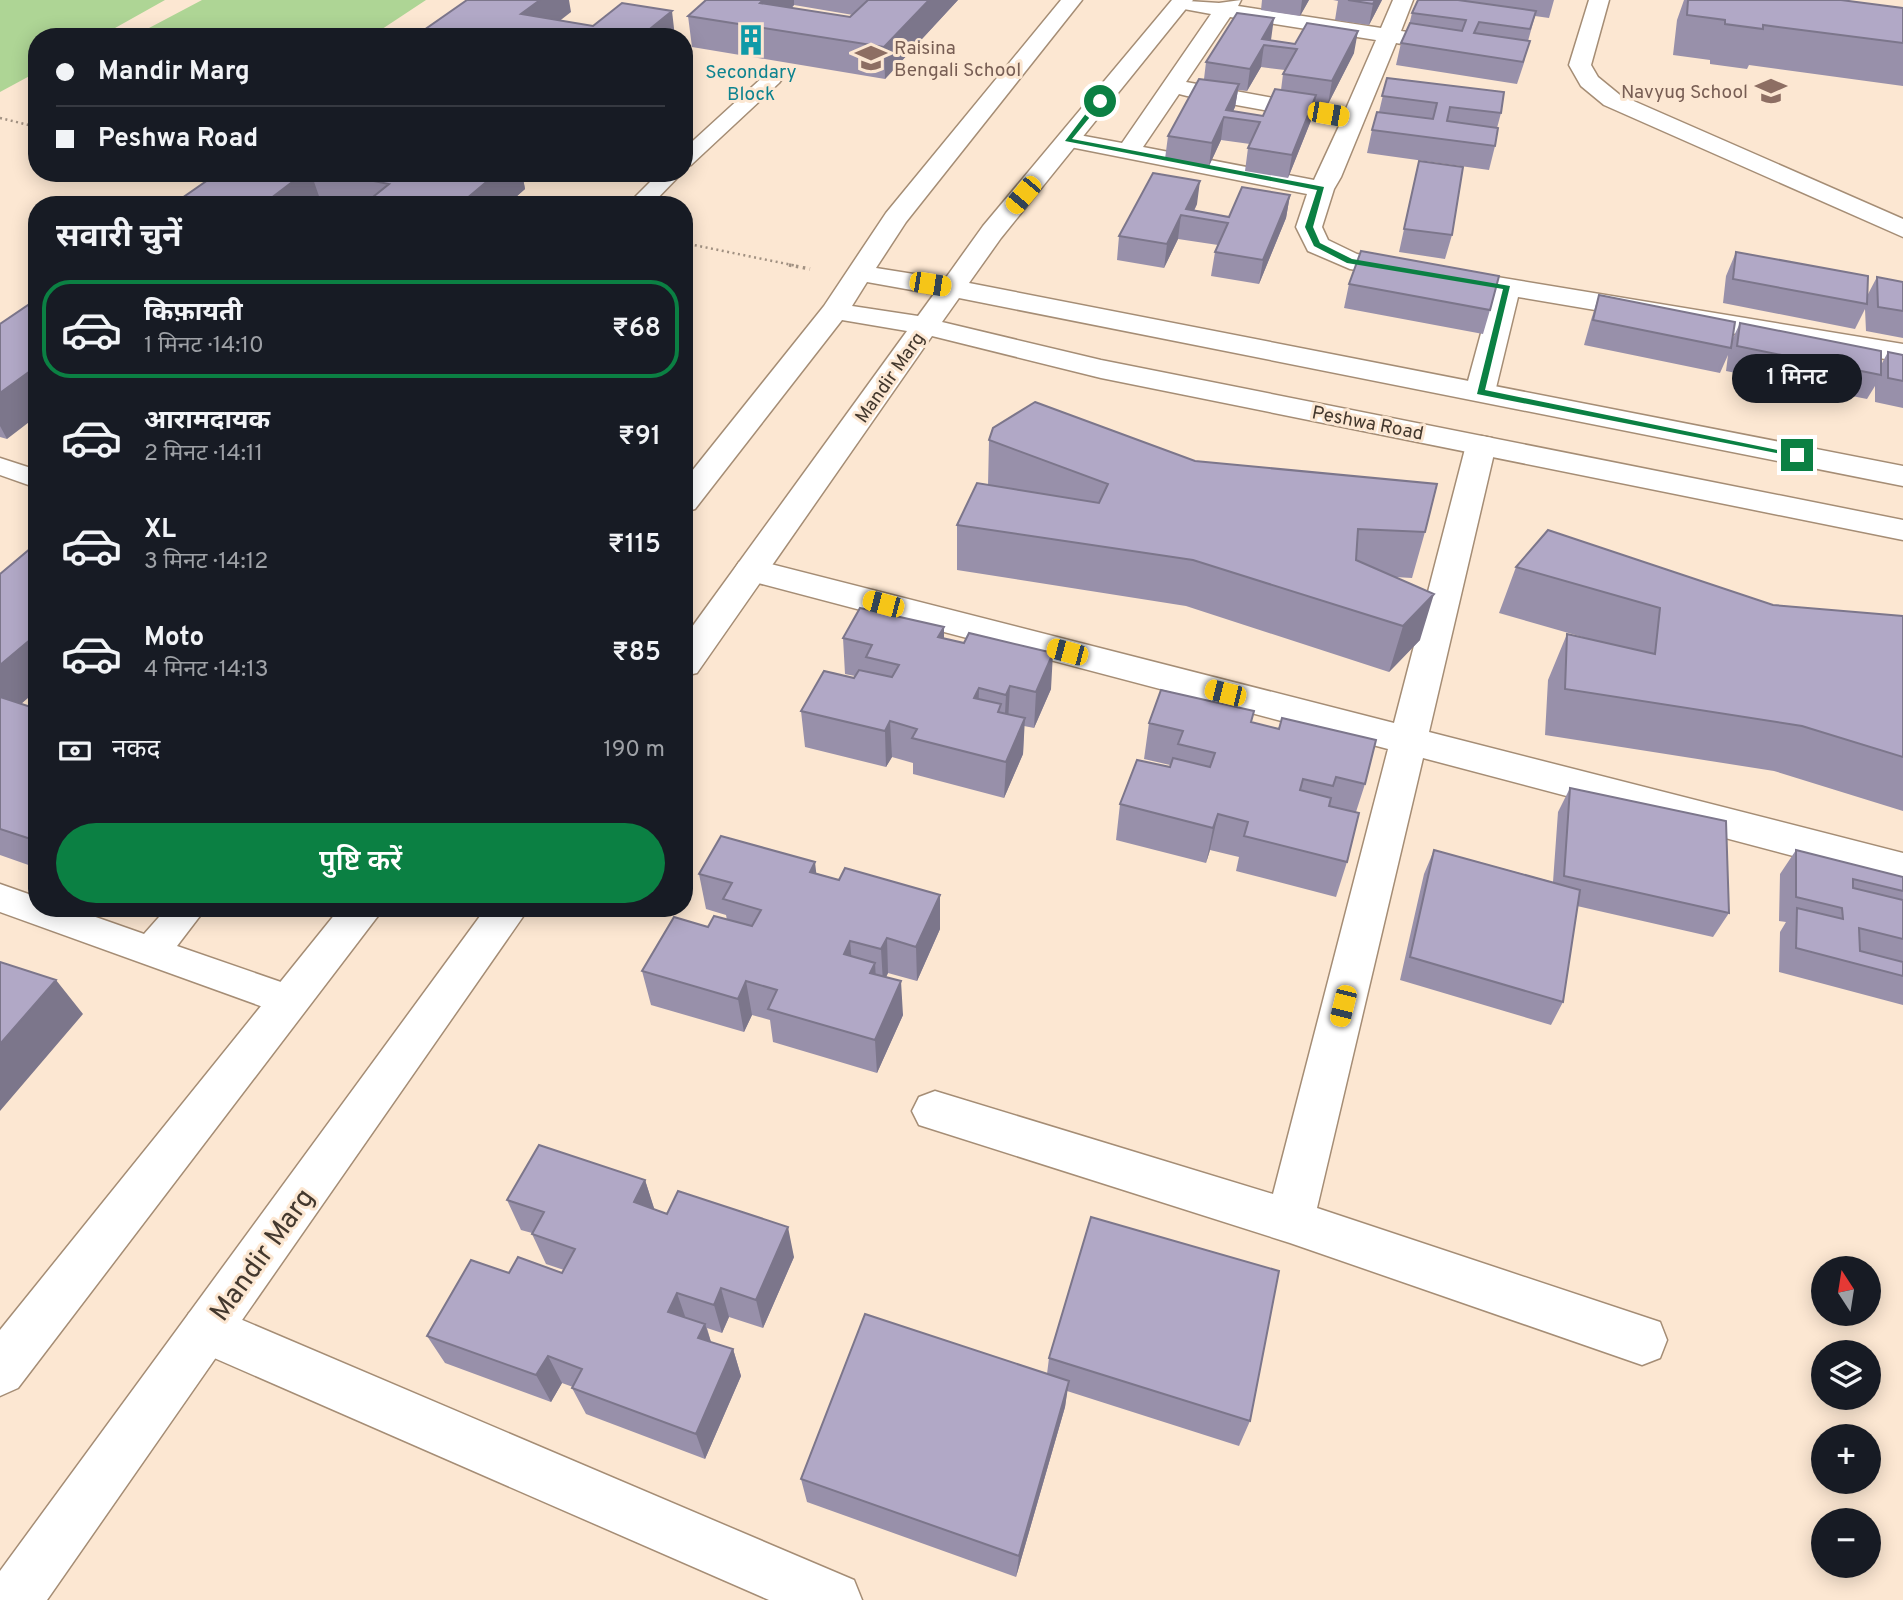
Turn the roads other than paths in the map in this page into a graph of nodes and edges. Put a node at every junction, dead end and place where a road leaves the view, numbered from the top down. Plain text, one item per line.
1 (1072, 0) edge
2 (1403, 0) edge
3 (1599, 0) edge
4 (1181, 2) edge
5 (1228, 5) edge
6 (1389, 35) junction
7 (1428, 41) edge
8 (1371, 76) junction
9 (772, 79) dead end
10 (1396, 80) edge
11 (1172, 86) junction
12 (1353, 119) junction
13 (1068, 140) junction
14 (693, 153) edge
15 (1127, 153) junction
16 (662, 182) edge
17 (1321, 189) junction
18 (648, 196) edge
19 (1903, 229) edge
20 (861, 273) junction
21 (1507, 287) junction
22 (953, 288) junction
23 (835, 311) junction
24 (925, 326) junction
25 (1903, 353) edge
26 (1480, 392) junction
27 (1481, 445) junction
28 (0, 466) edge
29 (1903, 476) edge
30 (28, 477) edge
31 (693, 491) edge
32 (1903, 530) edge
33 (751, 570) junction
34 (693, 651) edge
35 (1409, 741) junction
36 (1903, 869) edge
37 (0, 898) edge
38 (28, 908) edge
39 (54, 917) edge
40 (180, 917) edge
41 (357, 917) edge
42 (503, 917) edge
43 (151, 951) junction
44 (291, 1000) junction
45 (935, 1111) dead end
46 (1290, 1221) junction
47 (207, 1330) junction
48 (1642, 1340) dead end
49 (0, 1370) edge
50 (13, 1600) edge
51 (834, 1600) edge

1 - 20 street
2 - 6 street
3 - 19 street
4 - 5 street
4 - 13 street, Mandir Marg
5 - 6 street
5 - 11 street
6 - 7 street
6 - 8 street
8 - 10 street
8 - 12 street
9 - 14 lane
11 - 12 street
11 - 15 street
12 - 17 street
13 - 15 street
13 - 22 street, Mandir Marg
15 - 17 street
16 - 18 lane
17 - 21 street
20 - 22 street
20 - 23 street
21 - 25 street
21 - 26 street
22 - 24 street, Mandir Marg
22 - 26 street
23 - 24 street, Peshwa Road
23 - 31 street
24 - 27 street, Peshwa Road
24 - 33 street, Mandir Marg
26 - 29 street
27 - 32 street, Peshwa Road
27 - 35 street
28 - 30 lane
33 - 34 street, Mandir Marg
33 - 35 street
35 - 36 street
35 - 46 street
37 - 38 lane
39 - 43 lane
40 - 43 lane
41 - 44 street
42 - 47 street, Mandir Marg
43 - 44 lane
44 - 49 street
45 - 46 street
46 - 48 street
47 - 50 street, Mandir Marg
47 - 51 street

